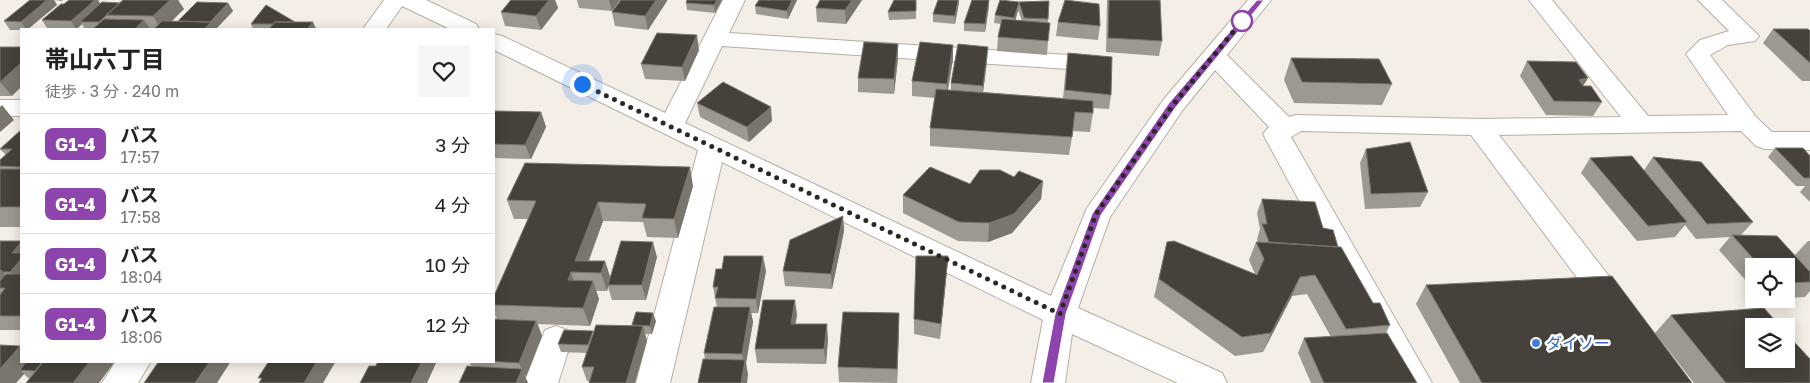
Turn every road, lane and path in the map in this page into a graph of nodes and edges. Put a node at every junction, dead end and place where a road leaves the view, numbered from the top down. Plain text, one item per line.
1 (395, 0) edge
2 (408, 0) edge
3 (734, 0) edge
4 (1260, 0) edge
5 (1540, 0) edge
6 (1709, 0) edge
7 (375, 28) edge
8 (466, 28) edge
9 (715, 38) junction
10 (495, 41) edge
11 (1213, 55) junction
12 (1099, 64) edge
13 (0, 108) edge
14 (20, 108) edge
15 (1747, 123) junction
16 (1641, 125) junction
17 (671, 126) junction
18 (1478, 126) junction
19 (1285, 128) junction
20 (1810, 141) edge
21 (712, 146) junction
22 (1060, 314) junction
23 (1632, 329) edge
24 (556, 339) dead end
25 (134, 363) edge
26 (119, 383) edge
27 (541, 383) edge
28 (653, 383) edge
29 (1048, 383) edge
30 (1061, 383) edge
31 (1210, 383) edge
32 (1415, 383) edge

1 - 7 street
2 - 8 street
3 - 9 street
4 - 11 street
5 - 16 street
6 - 15 street
9 - 12 street
9 - 17 street
10 - 17 street
11 - 19 street
11 - 22 street
13 - 14 street
15 - 16 street
15 - 20 street
16 - 18 street
17 - 21 street
18 - 19 street
18 - 23 street
19 - 32 street
21 - 22 street
21 - 28 street
22 - 29 street
22 - 30 street
22 - 31 street
24 - 27 street
25 - 26 street

